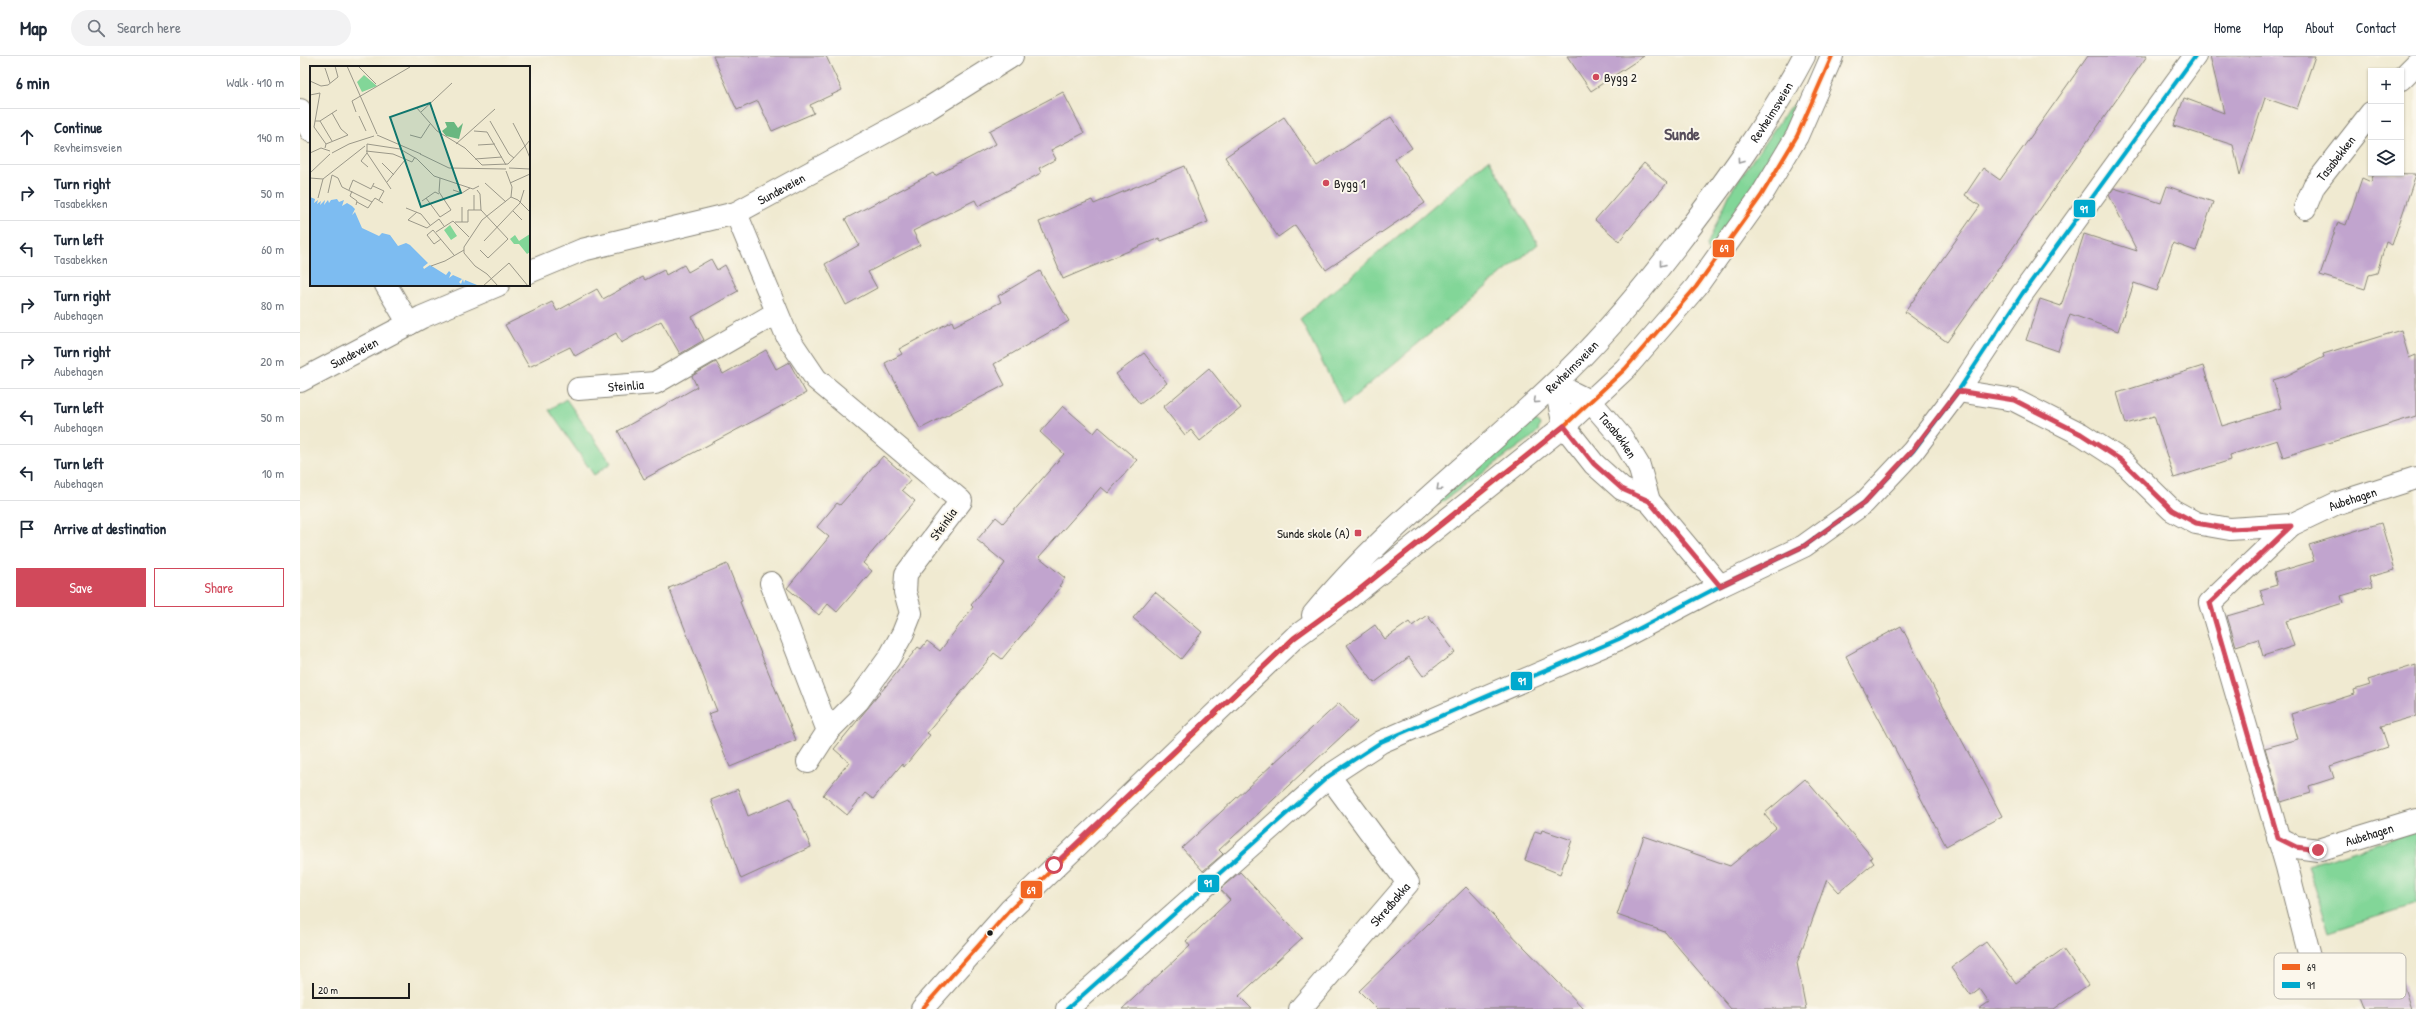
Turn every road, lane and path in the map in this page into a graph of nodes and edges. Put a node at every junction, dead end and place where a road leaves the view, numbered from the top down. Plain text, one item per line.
1 (1012, 56) edge
2 (1804, 56) edge
3 (1832, 56) edge
4 (2195, 56) edge
5 (2416, 64) edge
6 (2404, 76) edge
7 (300, 110) edge
8 (2368, 117) edge
9 (310, 129) edge
10 (2305, 208) dead end
11 (736, 213) junction
12 (530, 272) edge
13 (387, 286) edge
14 (496, 286) edge
15 (776, 313) junction
16 (409, 324) junction
17 (300, 381) edge
18 (1555, 384) junction
19 (578, 389) dead end
20 (1958, 391) junction
21 (1591, 402) junction
22 (1564, 426) junction
23 (2416, 478) edge
24 (1649, 501) junction
25 (2291, 526) junction
26 (771, 583) dead end
27 (1720, 586) junction
28 (1294, 638) junction
29 (828, 731) junction
30 (808, 762) dead end
31 (1329, 776) junction
32 (2416, 820) edge
33 (2278, 838) junction
34 (2309, 953) edge
35 (1305, 1007) edge
36 (922, 1009) edge
37 (1066, 1009) edge

1 - 11 street, Sundeveien
2 -> 18 street, Revheimsveien
3 - 21 street, Revheimsveien
4 - 20 street
5 - 6 street
7 - 9 street
8 - 10 street, Tasabekken
11 - 12 street, Sundeveien
11 - 15 street, Steinlia
13 - 16 street
14 - 16 street, Sundeveien
15 - 19 street, Steinlia
15 - 29 street, Steinlia
16 - 17 street, Sundeveien
18 - 21 street, Tasabekken
18 - 22 street, Tasabekken
18 -> 28 street, Revheimsveien
20 - 25 street, Aubehagen
20 - 27 street
21 - 22 street, Revheimsveien
21 - 24 street, Tasabekken
22 - 24 street, Tasabekken
22 - 28 street, Revheimsveien
23 - 25 street, Aubehagen
24 - 27 street, Tasabekken
25 - 33 street, Aubehagen
26 - 29 street
27 - 31 street
28 - 36 street, Revheimsveien
29 - 30 street, Steinlia
31 - 35 street, Skredbakka
31 - 37 street
32 - 33 street, Aubehagen
33 - 34 street, Aubehagen

